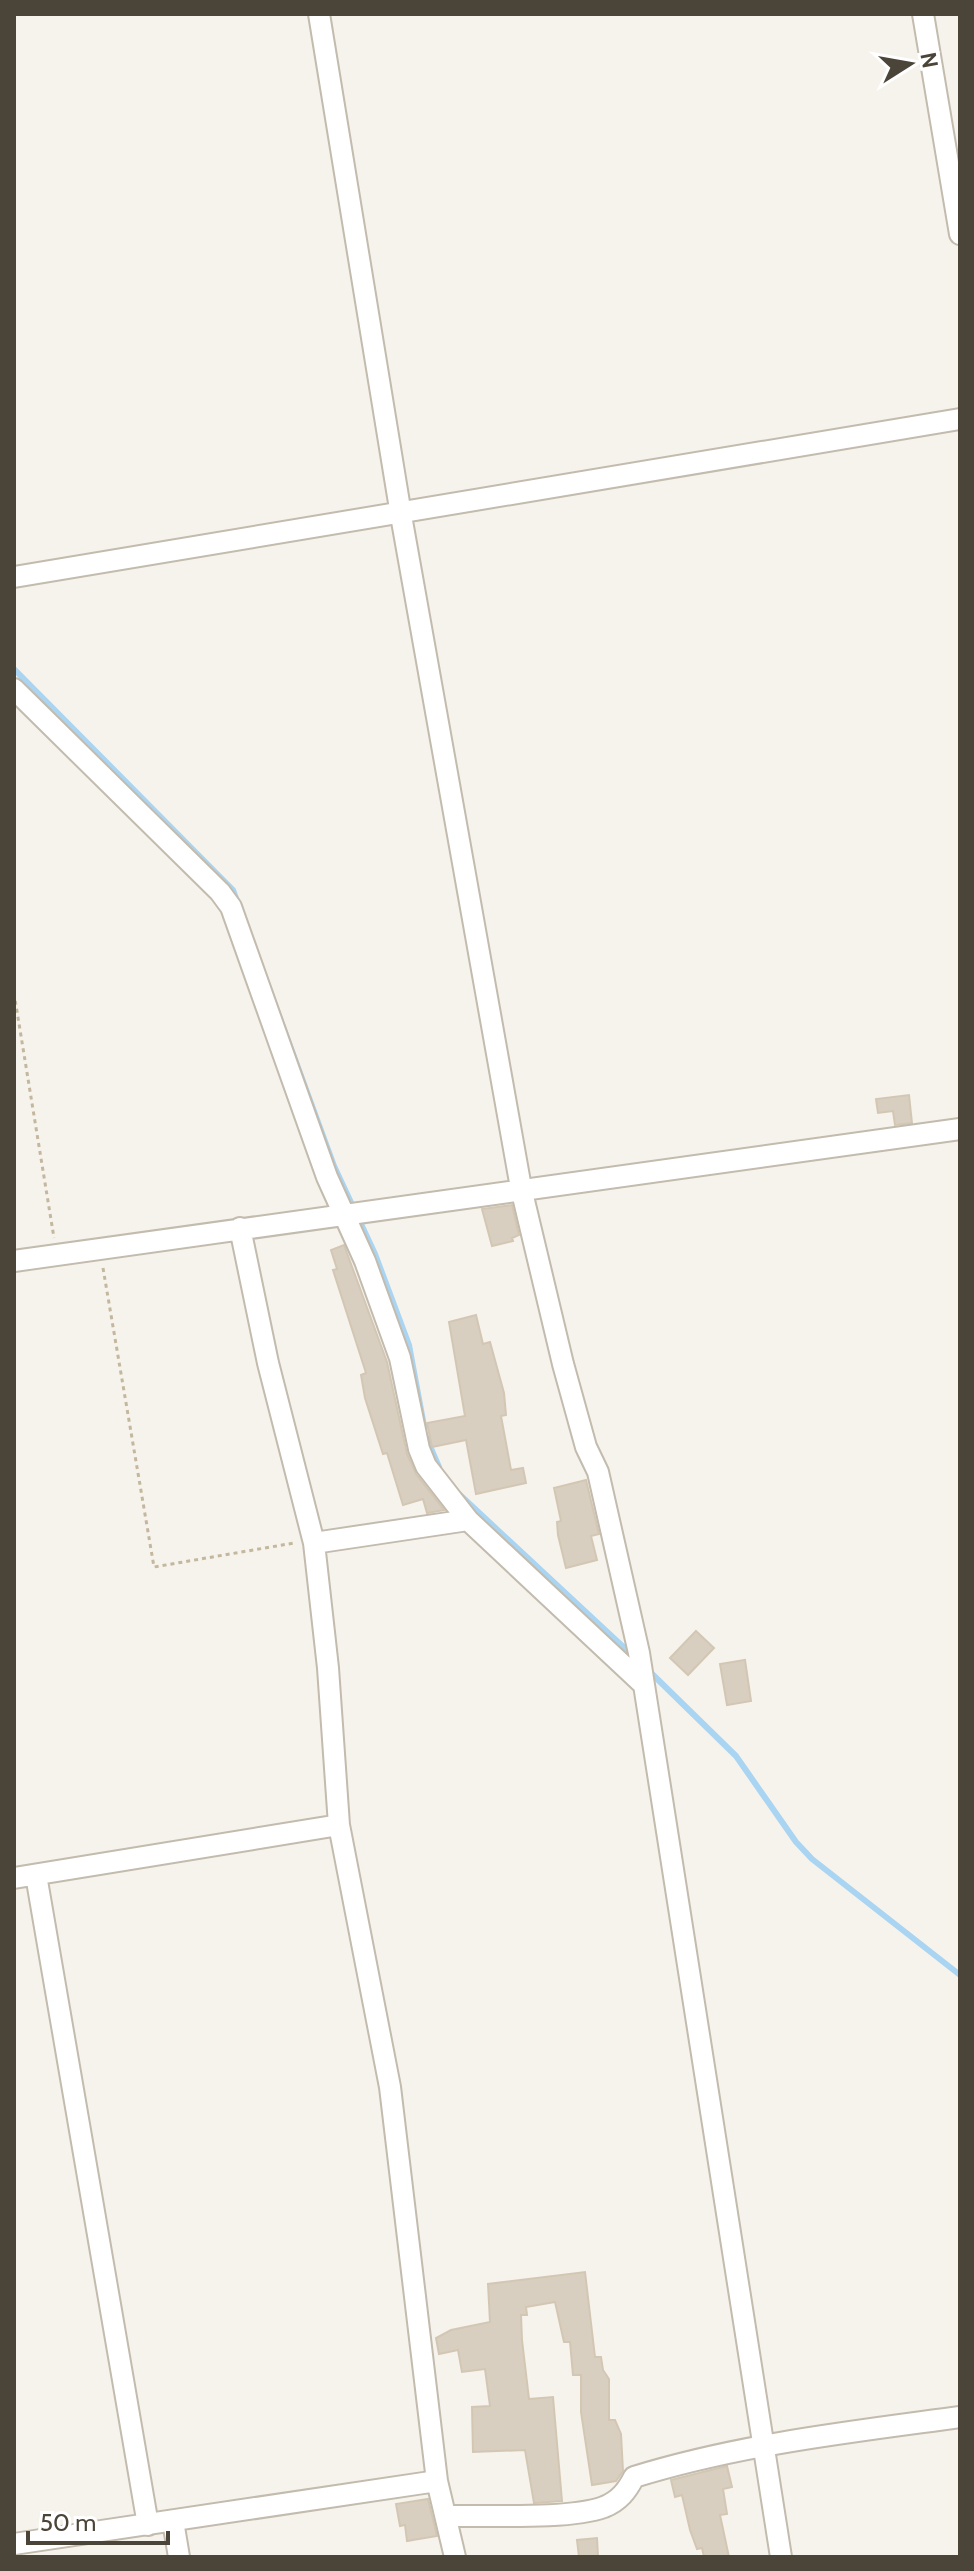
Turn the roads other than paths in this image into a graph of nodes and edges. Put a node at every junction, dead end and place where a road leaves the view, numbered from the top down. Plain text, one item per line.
1 (319, 14) edge
2 (923, 14) edge
3 (960, 234) edge
4 (960, 419) edge
5 (401, 512) junction
6 (14, 577) edge
7 (14, 689) edge
8 (960, 1129) edge
9 (521, 1188) junction
10 (352, 1213) junction
11 (240, 1228) junction
12 (14, 1261) edge
13 (468, 1520) junction
14 (314, 1543) junction
15 (642, 1679) junction
16 (339, 1825) junction
17 (36, 1875) junction
18 (14, 1878) edge
19 (960, 2417) edge
20 (763, 2445) junction
21 (437, 2481) junction
22 (447, 2516) junction
23 (173, 2521) junction
24 (148, 2525) junction
25 (14, 2544) edge
26 (179, 2557) edge
27 (455, 2557) edge
28 (781, 2557) edge

1 - 5 street
2 - 3 street
4 - 5 street
5 - 6 street
5 - 9 street
7 - 10 street
8 - 9 street
9 - 10 street
9 - 15 street
10 - 11 street
10 - 13 street
11 - 12 street
11 - 14 street
13 - 14 street
13 - 15 street
14 - 16 street
15 - 20 street
16 - 17 street
16 - 21 street
17 - 18 street
17 - 24 street
19 - 20 street
20 - 22 street
20 - 28 street
21 - 22 street
21 - 23 street
22 - 27 street
23 - 24 street
23 - 26 street
24 - 25 street

